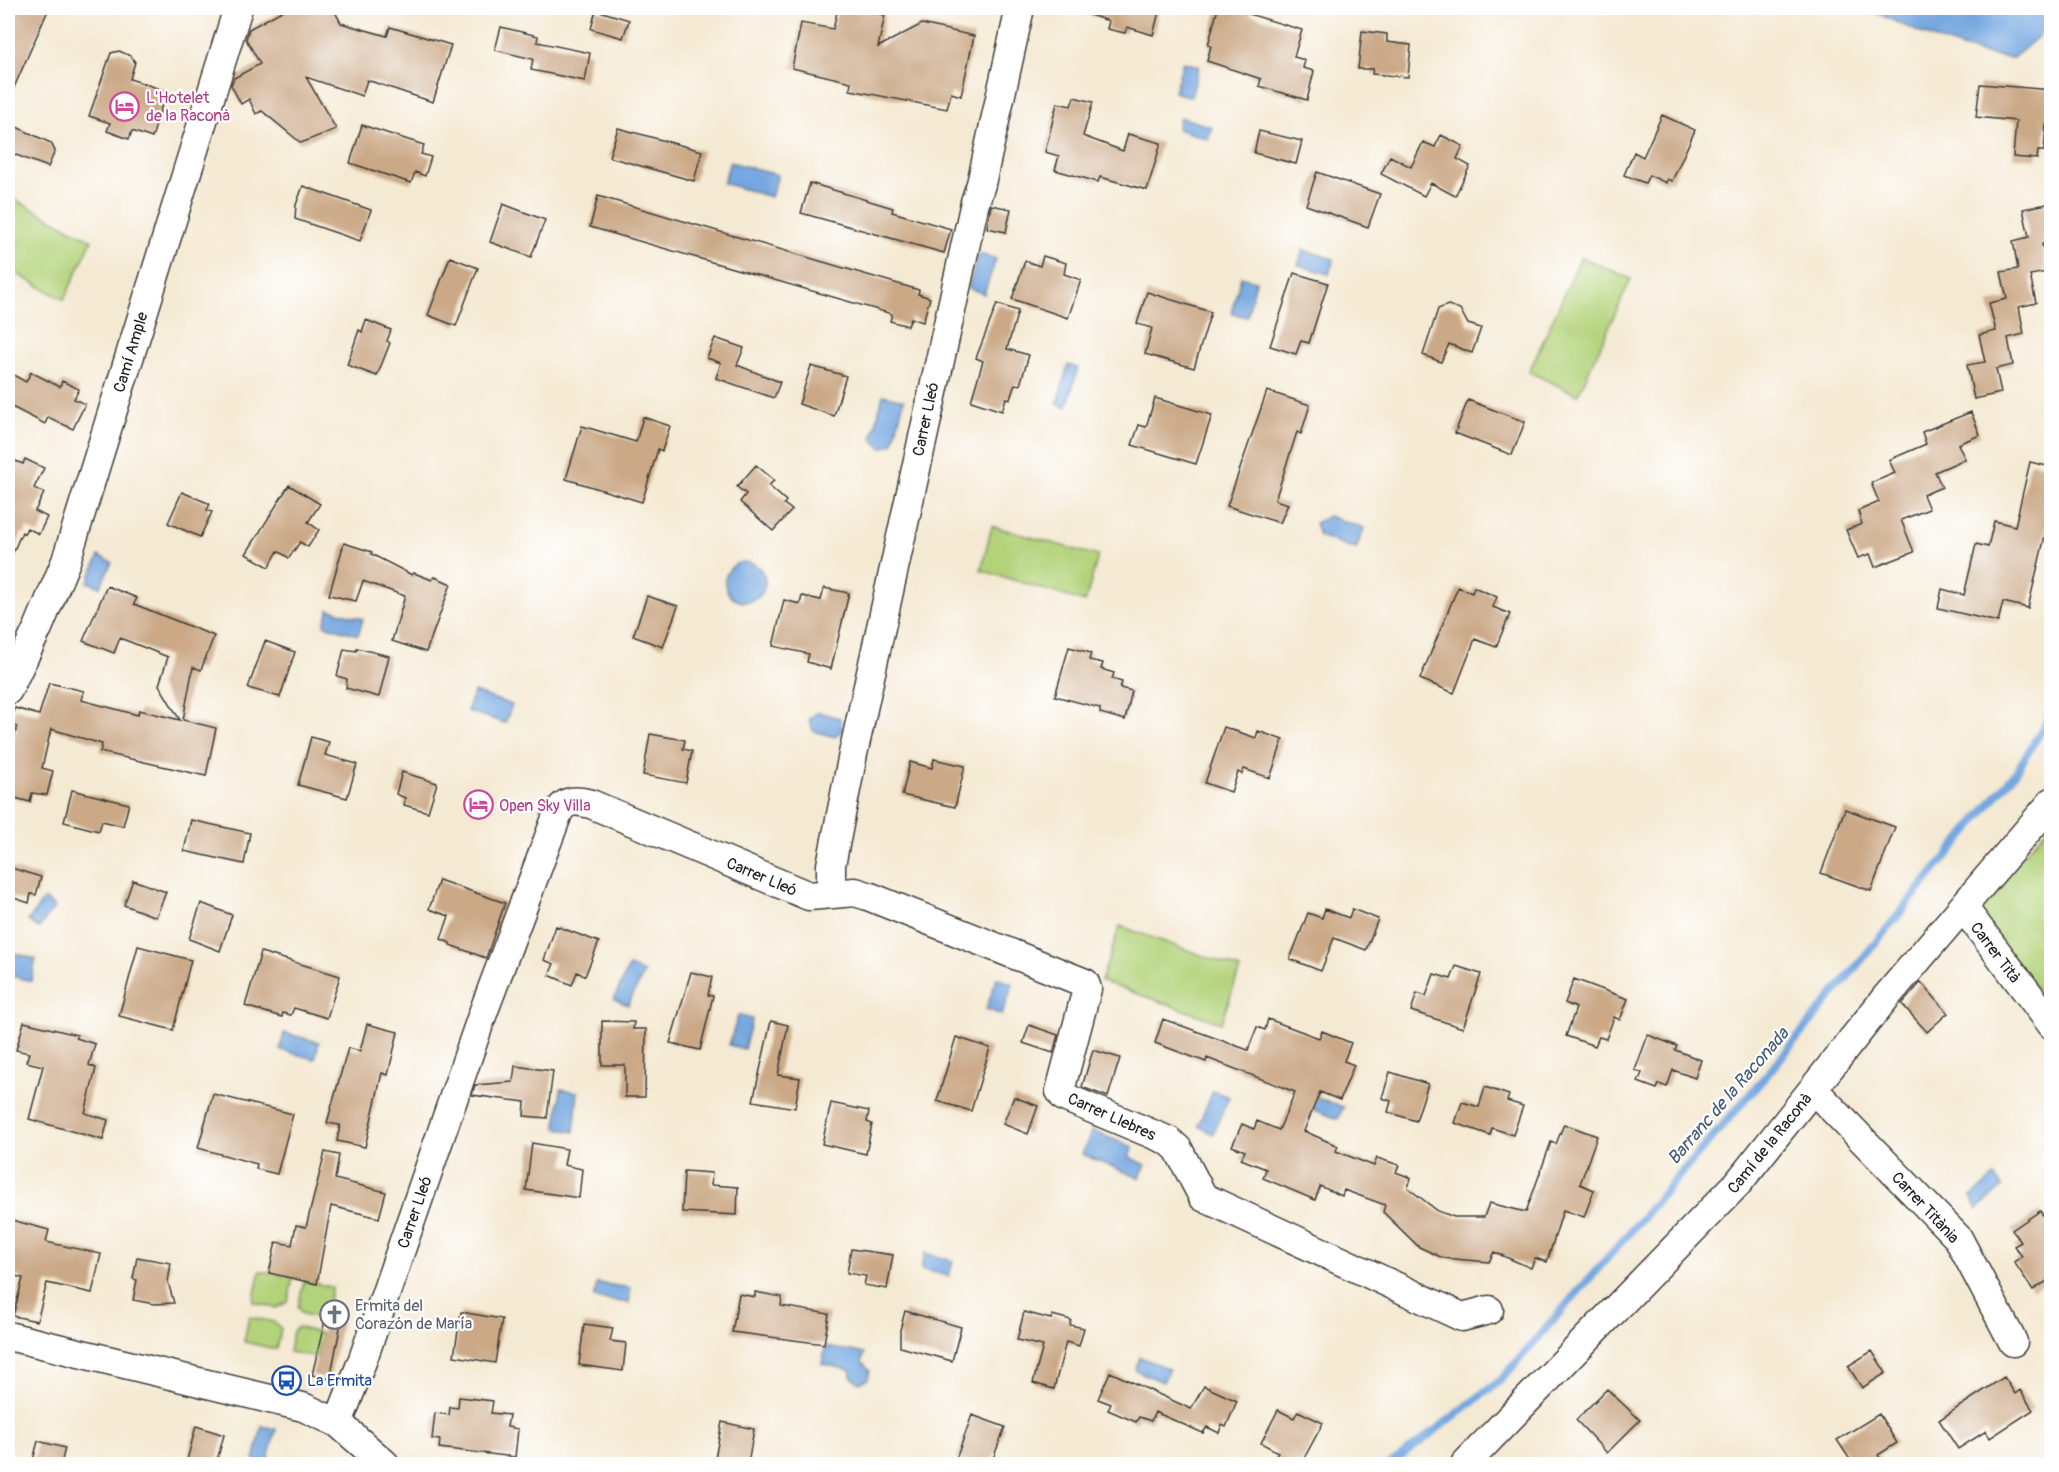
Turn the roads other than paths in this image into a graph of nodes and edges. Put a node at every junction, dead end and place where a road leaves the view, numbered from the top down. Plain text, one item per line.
1 (238, 8) edge
2 (1020, 8) edge
3 (8, 690) edge
4 (2052, 802) edge
5 (831, 894) junction
6 (1963, 907) junction
7 (2052, 1025) edge
8 (1814, 1089) junction
9 (1489, 1310) dead end
10 (8, 1336) edge
11 (2013, 1342) dead end
12 (338, 1423) junction
13 (385, 1464) edge
14 (1465, 1464) edge

1 - 3 street, Camí Ample
2 - 5 street, Carrer Lleó
4 - 6 street, Camí de la Raconà
5 - 9 street, Carrer Llebres
5 - 12 street, Carrer Lleó
6 - 7 street, Carrer Tità
6 - 8 street, Camí de la Raconà
8 - 11 street, Carrer Titània
8 - 14 street, Camí de la Raconà
10 - 12 street
12 - 13 street

